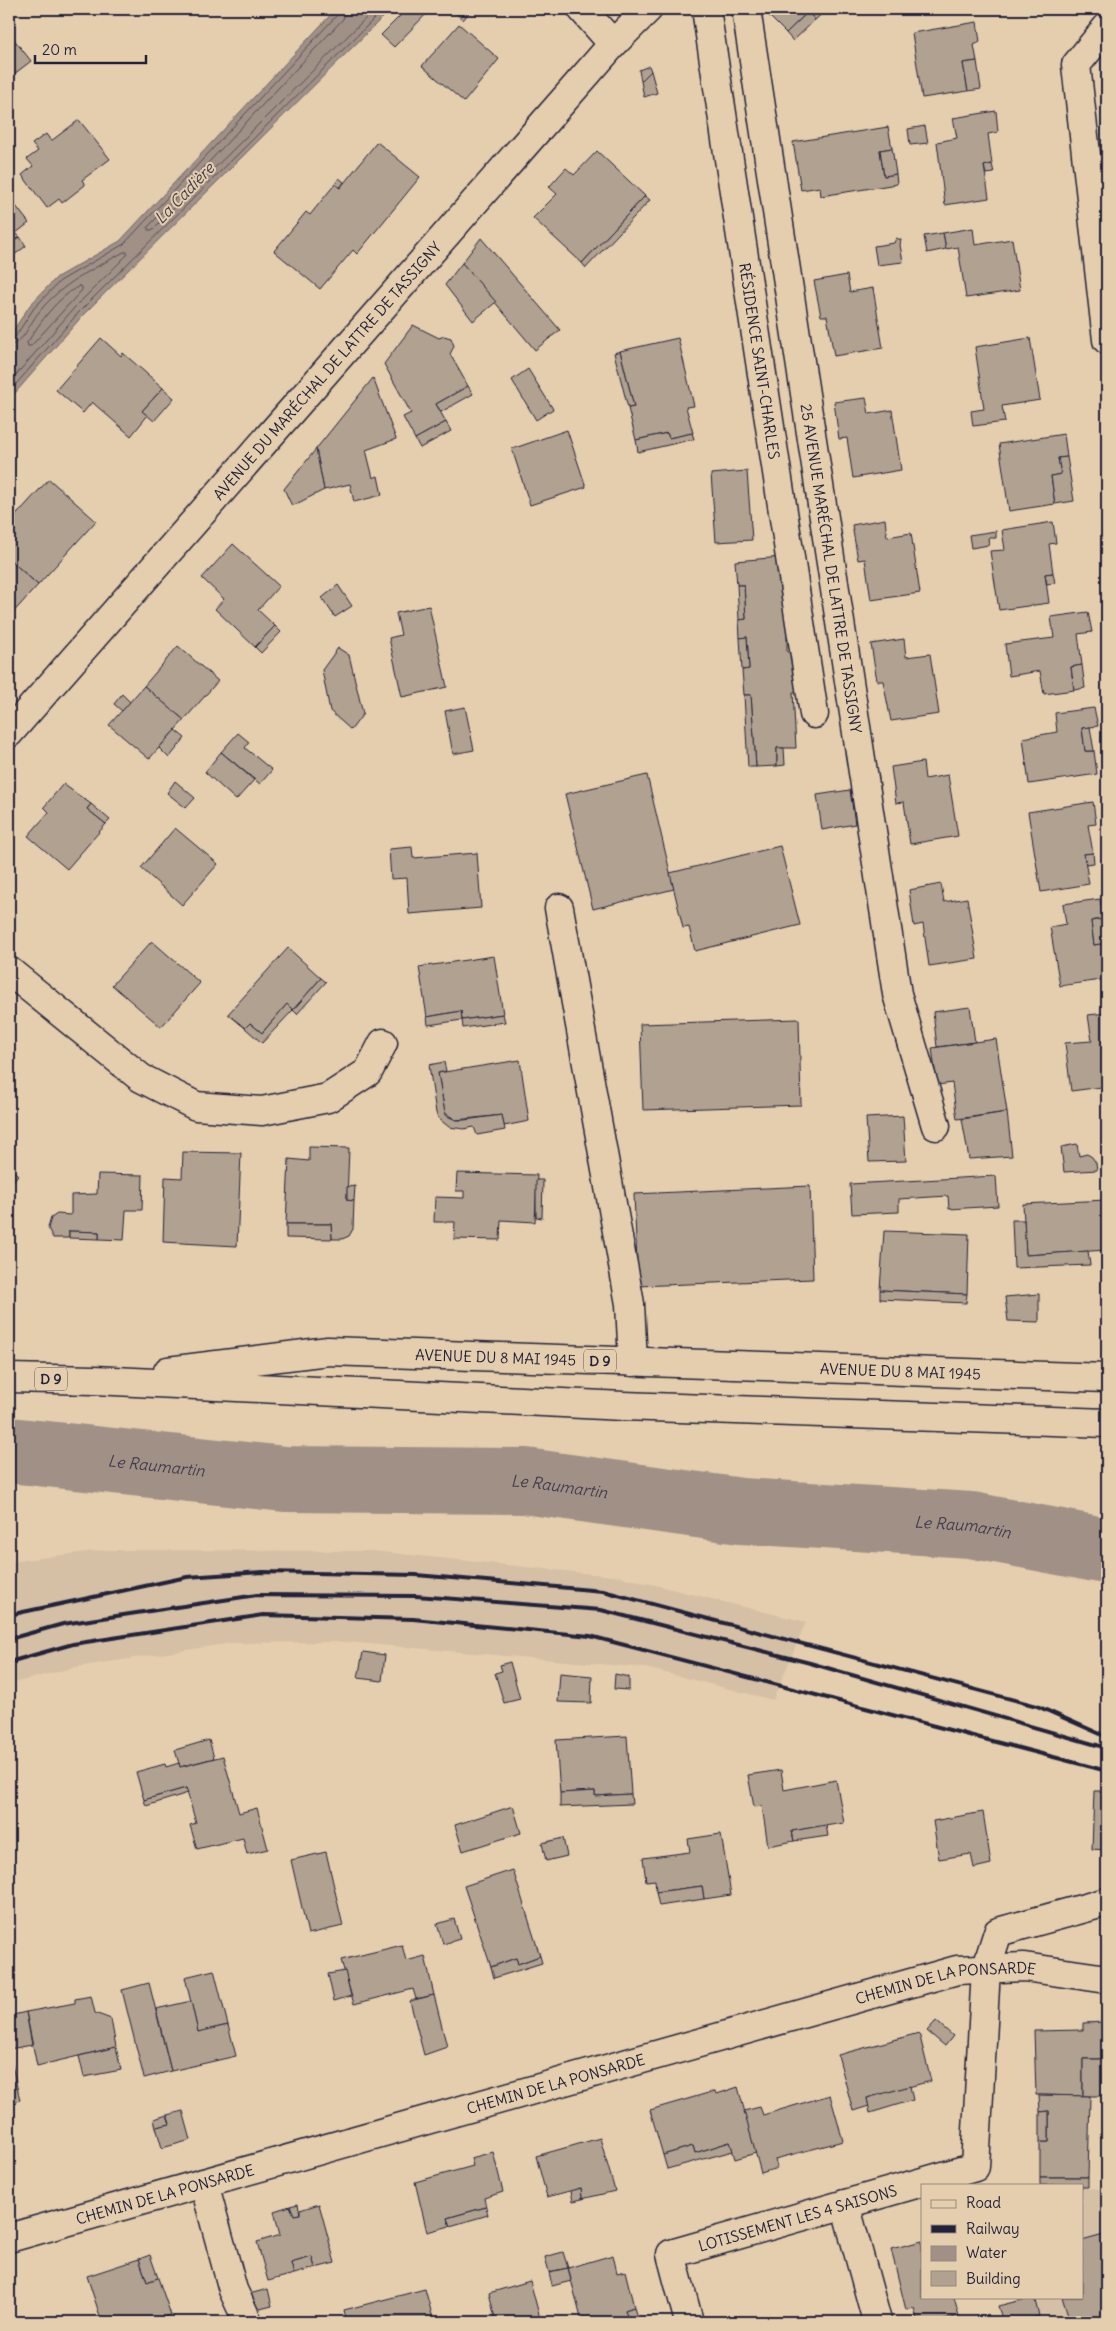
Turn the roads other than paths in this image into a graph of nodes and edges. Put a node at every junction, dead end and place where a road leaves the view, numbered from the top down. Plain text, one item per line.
1 (582, 9) edge
2 (648, 9) edge
3 (706, 9) edge
4 (746, 9) edge
5 (1107, 27) edge
6 (613, 44) junction
7 (1107, 340) edge
8 (814, 714) dead end
9 (9, 733) edge
10 (559, 908) dead end
11 (9, 971) edge
12 (383, 1043) dead end
13 (936, 1126) dead end
14 (633, 1362) junction
15 (9, 1378) edge
16 (1107, 1378) edge
17 (94, 1380) junction
18 (1107, 1423) edge
19 (1107, 1902) edge
20 (986, 1969) junction
21 (1107, 1979) edge
22 (204, 2183) junction
23 (845, 2204) junction
24 (9, 2238) edge
25 (877, 2321) dead end
26 (248, 2322) edge
27 (689, 2322) edge

1 - 6 street
2 - 6 street, AVENUE DU MARÉCHAL DE LATTRE DE TASSIGNY
3 - 8 street, RÉSIDENCE SAINT-CHARLES
4 - 13 street, 25 AVENUE MARÉCHAL DE LATTRE DE TASSIGNY
5 - 7 street
6 - 9 street, AVENUE DU MARÉCHAL DE LATTRE DE TASSIGNY
10 - 14 street
11 - 12 street
14 - 16 street, AVENUE DU 8 MAI 1945 / D 9
14 - 17 street, AVENUE DU 8 MAI 1945 / D 9
15 - 17 street, AVENUE DU 8 MAI 1945 / D 9
17 - 18 street, AVENUE DU 8 MAI 1945 / D 9
19 - 20 street
20 - 21 street, CHEMIN DE LA PONSARDE
20 - 22 street, CHEMIN DE LA PONSARDE
20 - 23 street, LOTISSEMENT LES 4 SAISONS
22 - 24 street, CHEMIN DE LA PONSARDE
22 - 26 street
23 - 25 street
23 - 27 street, LOTISSEMENT LES 4 SAISONS

